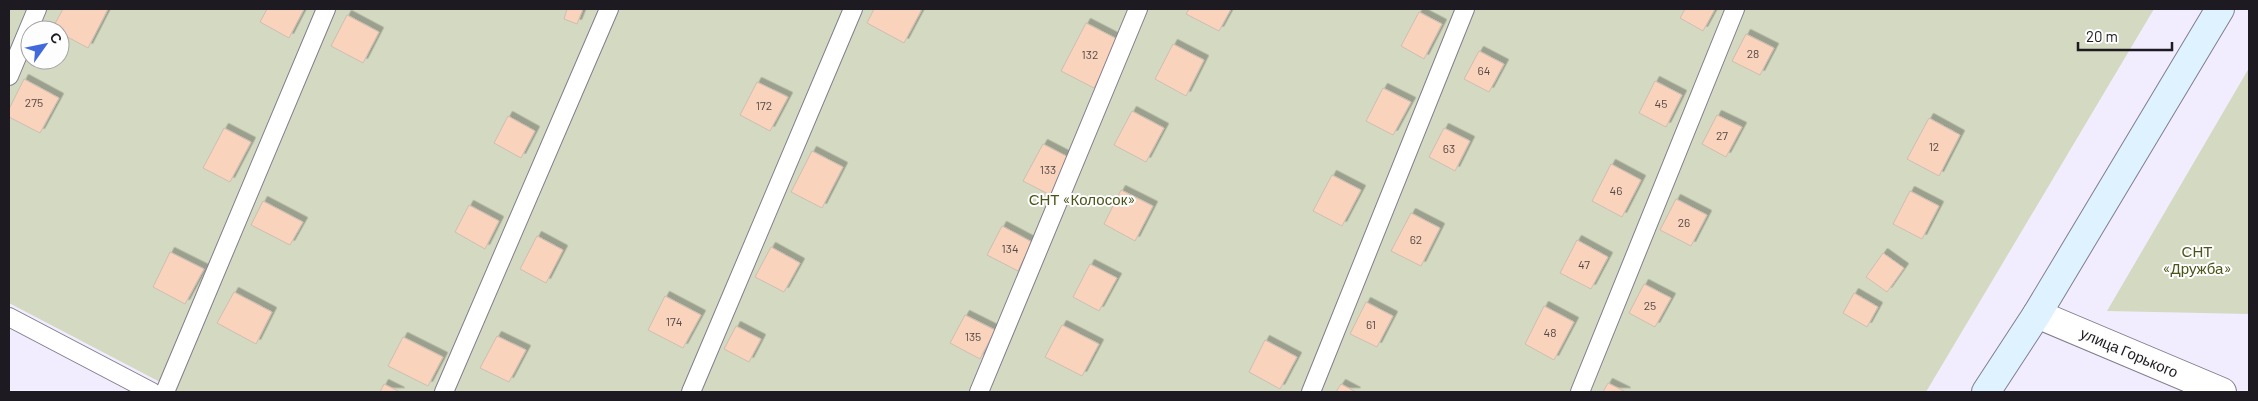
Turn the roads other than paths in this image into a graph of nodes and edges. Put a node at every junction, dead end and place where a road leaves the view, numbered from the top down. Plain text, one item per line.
1 (37, 9) edge
2 (326, 9) edge
3 (609, 9) edge
4 (853, 9) edge
5 (1138, 9) edge
6 (1466, 9) edge
7 (1735, 9) edge
8 (2220, 9) edge
9 (9, 76) edge
10 (2037, 314) junction
11 (9, 317) edge
12 (152, 392) edge
13 (164, 392) edge
14 (444, 392) edge
15 (691, 392) edge
16 (979, 392) edge
17 (1311, 392) edge
18 (1580, 392) edge
19 (1986, 392) edge
20 (2222, 392) edge

1 - 9 lane
2 - 13 lane
3 - 14 lane
4 - 15 lane
5 - 16 lane
6 - 17 lane
7 - 18 lane
8 - 10 main road
10 - 19 main road
10 - 20 street, улица Горького
11 - 12 lane

